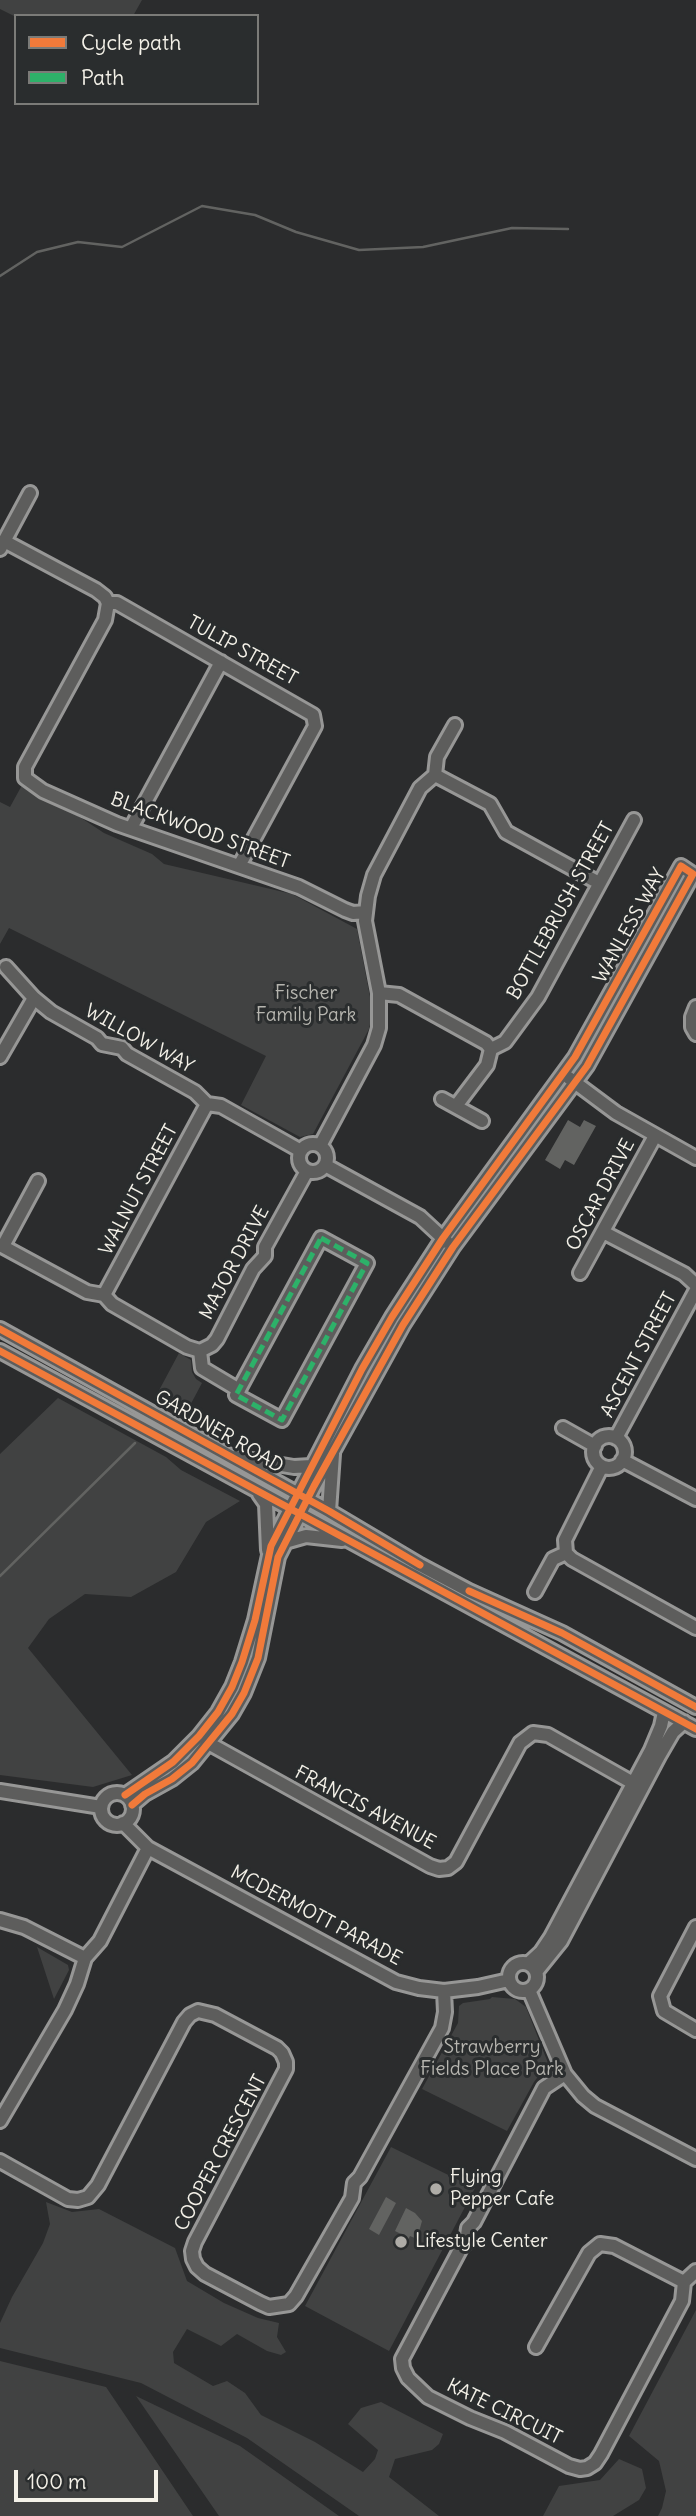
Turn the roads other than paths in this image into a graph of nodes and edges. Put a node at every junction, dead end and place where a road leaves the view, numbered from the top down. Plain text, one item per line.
1 (30, 494) dead end
2 (2, 545) edge
3 (108, 603) junction
4 (221, 662) junction
5 (454, 725) dead end
6 (435, 775) junction
7 (634, 820) dead end
8 (131, 828) junction
9 (239, 866) junction
10 (599, 883) junction
11 (366, 912) junction
12 (6, 967) dead end
13 (379, 993) junction
14 (34, 998) junction
15 (696, 1007) edge
16 (696, 1034) edge
17 (491, 1049) junction
18 (0, 1057) edge
19 (563, 1073) junction
20 (575, 1083) junction
21 (442, 1099) dead end
22 (208, 1104) junction
23 (456, 1106) junction
24 (482, 1121) dead end
25 (655, 1136) junction
26 (320, 1146) junction
27 (301, 1151) junction
28 (696, 1158) edge
29 (325, 1165) junction
30 (307, 1171) junction
31 (38, 1181) dead end
32 (603, 1232) junction
33 (448, 1242) junction
34 (1, 1246) edge
35 (580, 1273) dead end
36 (696, 1284) edge
37 (696, 1290) edge
38 (104, 1295) junction
39 (0, 1329) edge
40 (0, 1351) edge
41 (200, 1351) junction
42 (239, 1390) junction
43 (563, 1428) dead end
44 (616, 1438) junction
45 (595, 1446) junction
46 (333, 1450) junction
47 (228, 1456) junction
48 (622, 1460) junction
49 (311, 1466) junction
50 (602, 1466) junction
51 (256, 1491) junction
52 (302, 1497) junction
53 (696, 1499) edge
54 (295, 1511) junction
55 (329, 1511) junction
56 (349, 1541) junction
57 (285, 1542) junction
58 (566, 1553) junction
59 (268, 1554) junction
60 (535, 1592) dead end
61 (696, 1628) edge
62 (696, 1707) edge
63 (664, 1712) junction
64 (690, 1726) edge
65 (210, 1744) junction
66 (633, 1783) junction
67 (0, 1791) edge
68 (129, 1800) junction
69 (101, 1807) junction
70 (123, 1824) junction
71 (148, 1848) junction
72 (0, 1920) edge
73 (696, 1927) edge
74 (85, 1958) junction
75 (532, 1968) junction
76 (509, 1980) junction
77 (529, 1990) junction
78 (444, 1991) junction
79 (696, 2030) edge
80 (565, 2074) junction
81 (0, 2121) edge
82 (696, 2159) edge
83 (0, 2161) edge
84 (696, 2271) edge
85 (684, 2282) junction
86 (536, 2347) dead end

1 - 2 street
2 - 3 street, TULIP STREET
3 - 4 street, TULIP STREET
3 - 8 street, BLACKWOOD STREET
4 - 8 street
4 - 9 street, TULIP STREET
5 - 6 street
6 - 10 street
6 - 11 street
7 - 10 street, BOTTLEBRUSH STREET
8 - 9 street, BLACKWOOD STREET
9 - 11 street, BLACKWOOD STREET
10 - 17 street, BOTTLEBRUSH STREET
11 - 13 street
12 - 14 street, WILLOW WAY
13 - 17 street
13 - 26 street
14 - 18 street
14 - 22 street, WILLOW WAY
15 - 16 street
17 - 23 street
19 - 20 street
19 - 20 street, WANLESS WAY
19 - 33 street, WANLESS WAY
20 - 25 street
20 - 33 street, WANLESS WAY
21 - 23 street
22 - 27 street, WILLOW WAY
22 - 38 street, WALNUT STREET
23 - 24 street
25 - 28 street
25 - 32 street, OSCAR DRIVE
26 - 27 street
26 - 29 street
27 - 30 street
29 - 30 street
29 - 33 street
30 - 41 street, MAJOR DRIVE
31 - 34 street
32 - 35 street, OSCAR DRIVE
32 - 36 street
33 - 46 street, WANLESS WAY
33 - 49 street, WANLESS WAY
34 - 38 street
37 - 44 street, ASCENT STREET
38 - 41 street
39 - 47 street, GARDNER ROAD
40 - 51 street, GARDNER ROAD
41 - 42 street
42 - 42 street
43 - 45 street
44 - 45 street
44 - 48 street
45 - 50 street
46 - 52 street, WANLESS WAY
46 - 55 street
47 - 49 street
47 - 52 street, GARDNER ROAD
48 - 50 street
48 - 53 street
49 - 52 street, WANLESS WAY
50 - 58 street
51 - 54 street, GARDNER ROAD
51 - 59 street
52 - 54 street
52 - 55 street, GARDNER ROAD
54 - 56 street, GARDNER ROAD
54 - 57 street
54 - 59 street
55 - 62 street, GARDNER ROAD
56 - 57 street, GARDNER ROAD
56 - 63 street, GARDNER ROAD
57 - 65 street
58 - 60 street
58 - 61 street
59 - 68 street
63 - 64 street, GARDNER ROAD
63 - 66 street
64 - 75 street
65 - 66 street, FRANCIS AVENUE
65 - 68 street
66 - 75 street
67 - 69 street
68 - 69 street
68 - 70 street
69 - 70 street
70 - 71 street, MCDERMOTT PARADE
71 - 74 street
71 - 78 street, MCDERMOTT PARADE
72 - 74 street
73 - 79 street
74 - 81 street
75 - 76 street
75 - 77 street
76 - 77 street
76 - 78 street, MCDERMOTT PARADE
77 - 80 street
78 - 83 street, COOPER CRESCENT
80 - 82 street
80 - 85 street, KATE CIRCUIT
84 - 85 street
85 - 86 street

